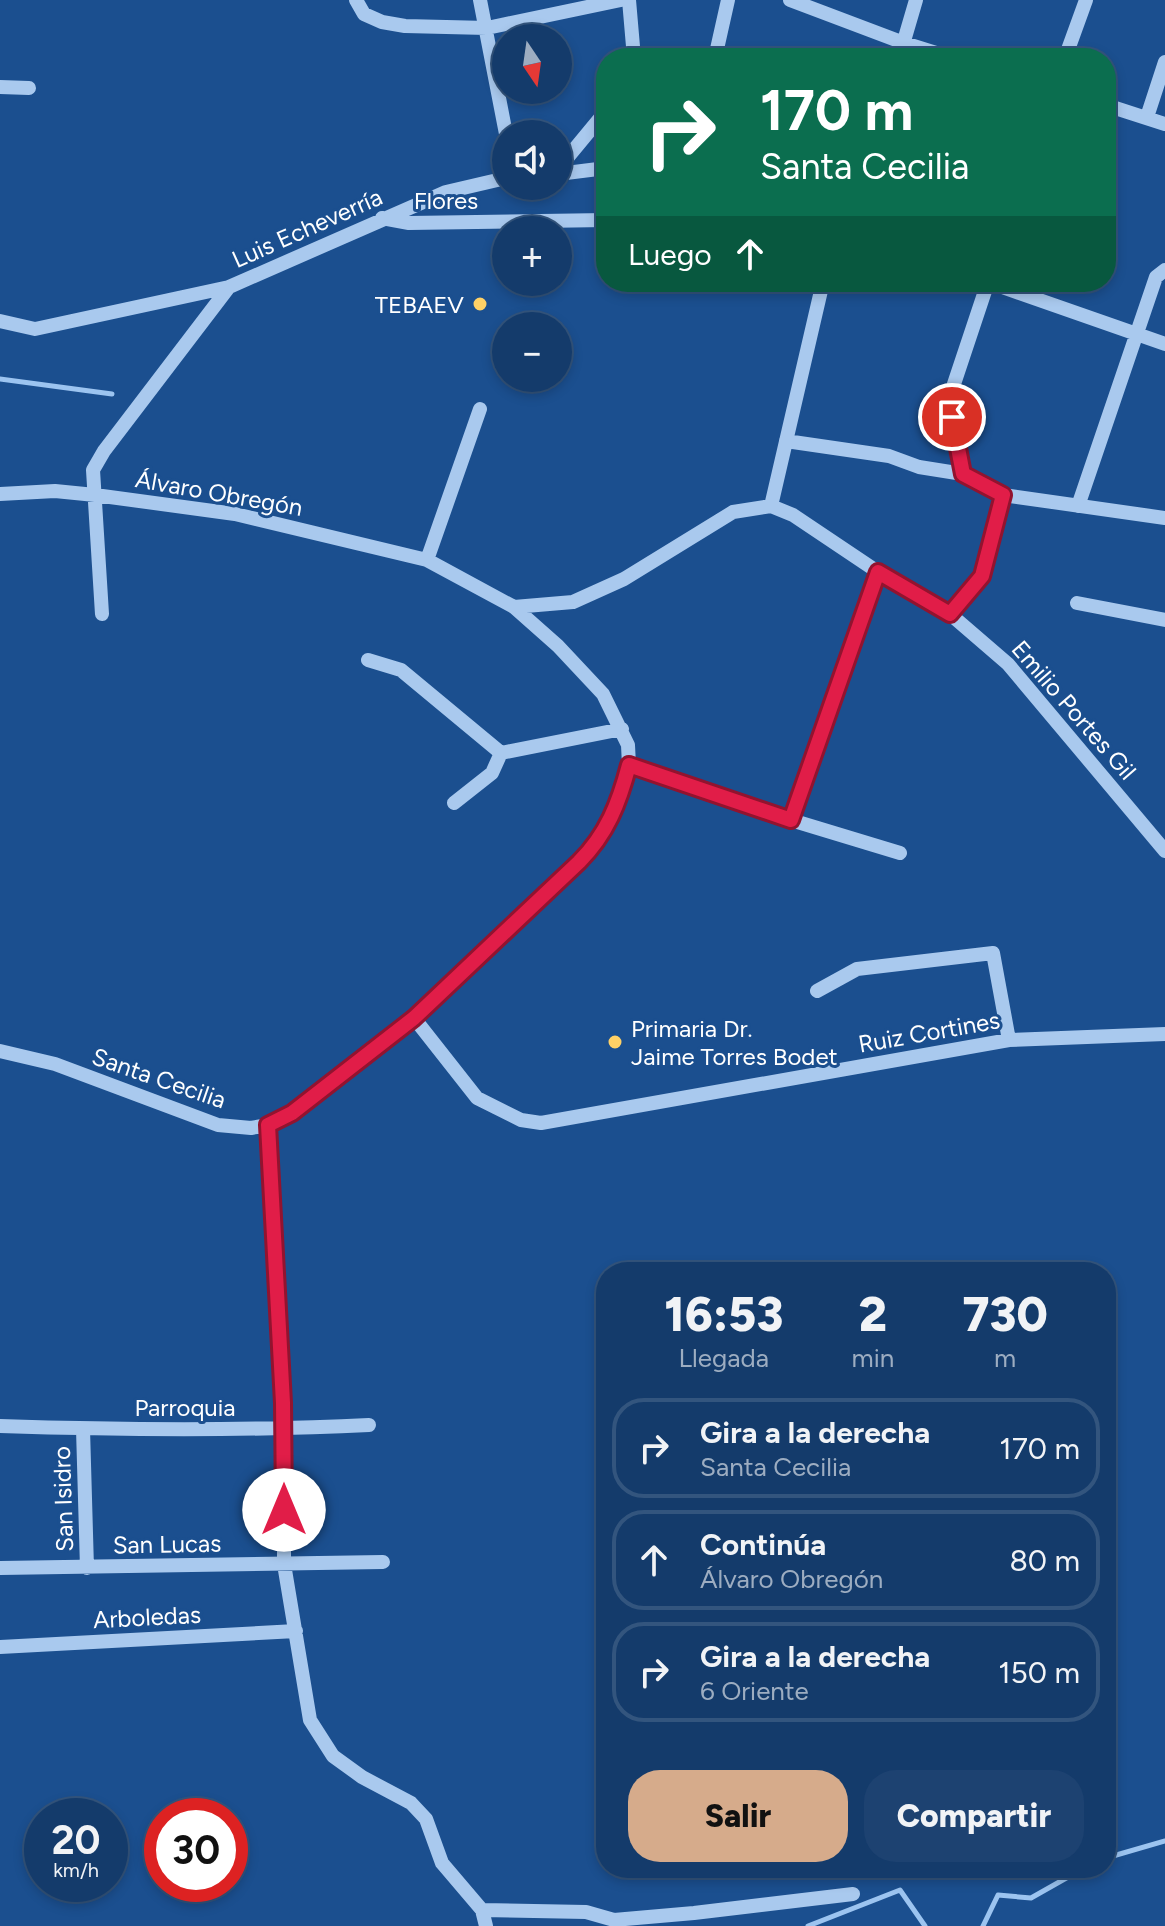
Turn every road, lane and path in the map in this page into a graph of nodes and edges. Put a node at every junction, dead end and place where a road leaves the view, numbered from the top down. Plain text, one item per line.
1 (356, 0) edge
2 (480, 0) edge
3 (621, 0) edge
4 (629, 0) edge
5 (728, 0) edge
6 (790, 0) edge
7 (916, 0) edge
8 (1086, 0) edge
9 (487, 28) junction
10 (904, 43) junction
11 (633, 48) edge
12 (717, 48) edge
13 (902, 48) edge
14 (920, 48) edge
15 (1069, 48) edge
16 (1165, 62) edge
17 (0, 87) edge
18 (29, 88) dead end
19 (1116, 108) edge
20 (1147, 117) junction
21 (503, 120) edge
22 (596, 124) edge
23 (1165, 124) edge
24 (572, 154) edge
25 (596, 169) edge
26 (572, 171) edge
27 (492, 181) edge
28 (382, 218) junction
29 (596, 220) edge
30 (1165, 270) edge
31 (229, 287) junction
32 (821, 292) edge
33 (985, 292) edge
34 (1017, 292) edge
35 (0, 321) edge
36 (1137, 333) junction
37 (1165, 344) edge
38 (480, 409) dead end
39 (786, 441) junction
40 (963, 474) junction
41 (0, 494) edge
42 (95, 495) junction
43 (1003, 495) junction
44 (771, 506) junction
45 (1078, 506) junction
46 (1165, 518) edge
47 (427, 560) junction
48 (878, 572) junction
49 (1077, 603) dead end
50 (514, 607) junction
51 (102, 614) dead end
52 (950, 614) junction
53 (1165, 620) edge
54 (368, 660) dead end
55 (622, 729) junction
56 (501, 753) junction
57 (629, 765) junction
58 (454, 803) dead end
59 (791, 820) junction
60 (1165, 851) edge
61 (900, 853) dead end
62 (856, 951) dead end
63 (857, 969) junction
64 (817, 991) dead end
65 (414, 1018) junction
66 (1165, 1034) edge
67 (1009, 1040) junction
68 (0, 1051) edge
69 (268, 1125) junction
70 (369, 1425) dead end
71 (0, 1426) edge
72 (83, 1429) junction
73 (284, 1429) junction
74 (383, 1562) dead end
75 (284, 1564) junction
76 (0, 1568) edge
77 (87, 1568) junction
78 (296, 1631) junction
79 (0, 1647) edge
80 (853, 1894) dead end
81 (482, 1910) junction
82 (486, 1926) edge

1 - 9 street
2 - 9 street
3 - 9 street
4 - 11 street
5 - 12 street
6 - 10 street
7 - 10 street
8 - 15 street
9 - 21 street
10 - 13 street
10 - 14 street
16 - 20 street
17 - 18 street
19 - 20 street
20 - 23 street
22 - 24 street
25 - 26 street
27 - 28 street, Luis Echeverría
28 - 29 street, Flores
28 - 31 street, Luis Echeverría
30 - 36 street
31 - 35 street
31 - 42 street, Luis Echeverría
32 - 39 street
33 - 40 street
34 - 36 street
36 - 37 street
36 - 45 street
38 - 47 street
39 - 40 street
39 - 44 street
40 - 43 street
41 - 42 street, Álvaro Obregón
42 - 47 street, Álvaro Obregón
42 - 51 street, Luis Echeverría
43 - 45 street
43 - 52 street
44 - 48 street, Emilio Portes Gil
44 - 50 street
45 - 46 street
47 - 50 street, Álvaro Obregón
48 - 52 street, Emilio Portes Gil
48 - 59 street
49 - 53 street
50 - 55 street, Álvaro Obregón
52 - 60 street, Emilio Portes Gil
54 - 56 street
55 - 56 street
55 - 57 street, Álvaro Obregón
56 - 58 street
57 - 59 street
57 - 65 street, Álvaro Obregón
59 - 61 street
62 - 63 street
63 - 64 street
63 - 67 street
65 - 67 street, Ruiz Cortines
65 - 69 street, Santa Cecilia
66 - 67 street, Ruiz Cortines
68 - 69 street, Santa Cecilia
69 - 73 street
70 - 73 street, Parroquia
71 - 72 street, Parroquia
72 - 73 street, Parroquia
72 - 77 street, San Isidro
73 - 75 street
74 - 75 street, San Lucas
75 - 77 street, San Lucas
75 - 78 street
76 - 77 street, San Lucas
78 - 79 street, Arboledas
78 - 81 street
80 - 81 street
81 - 82 street

